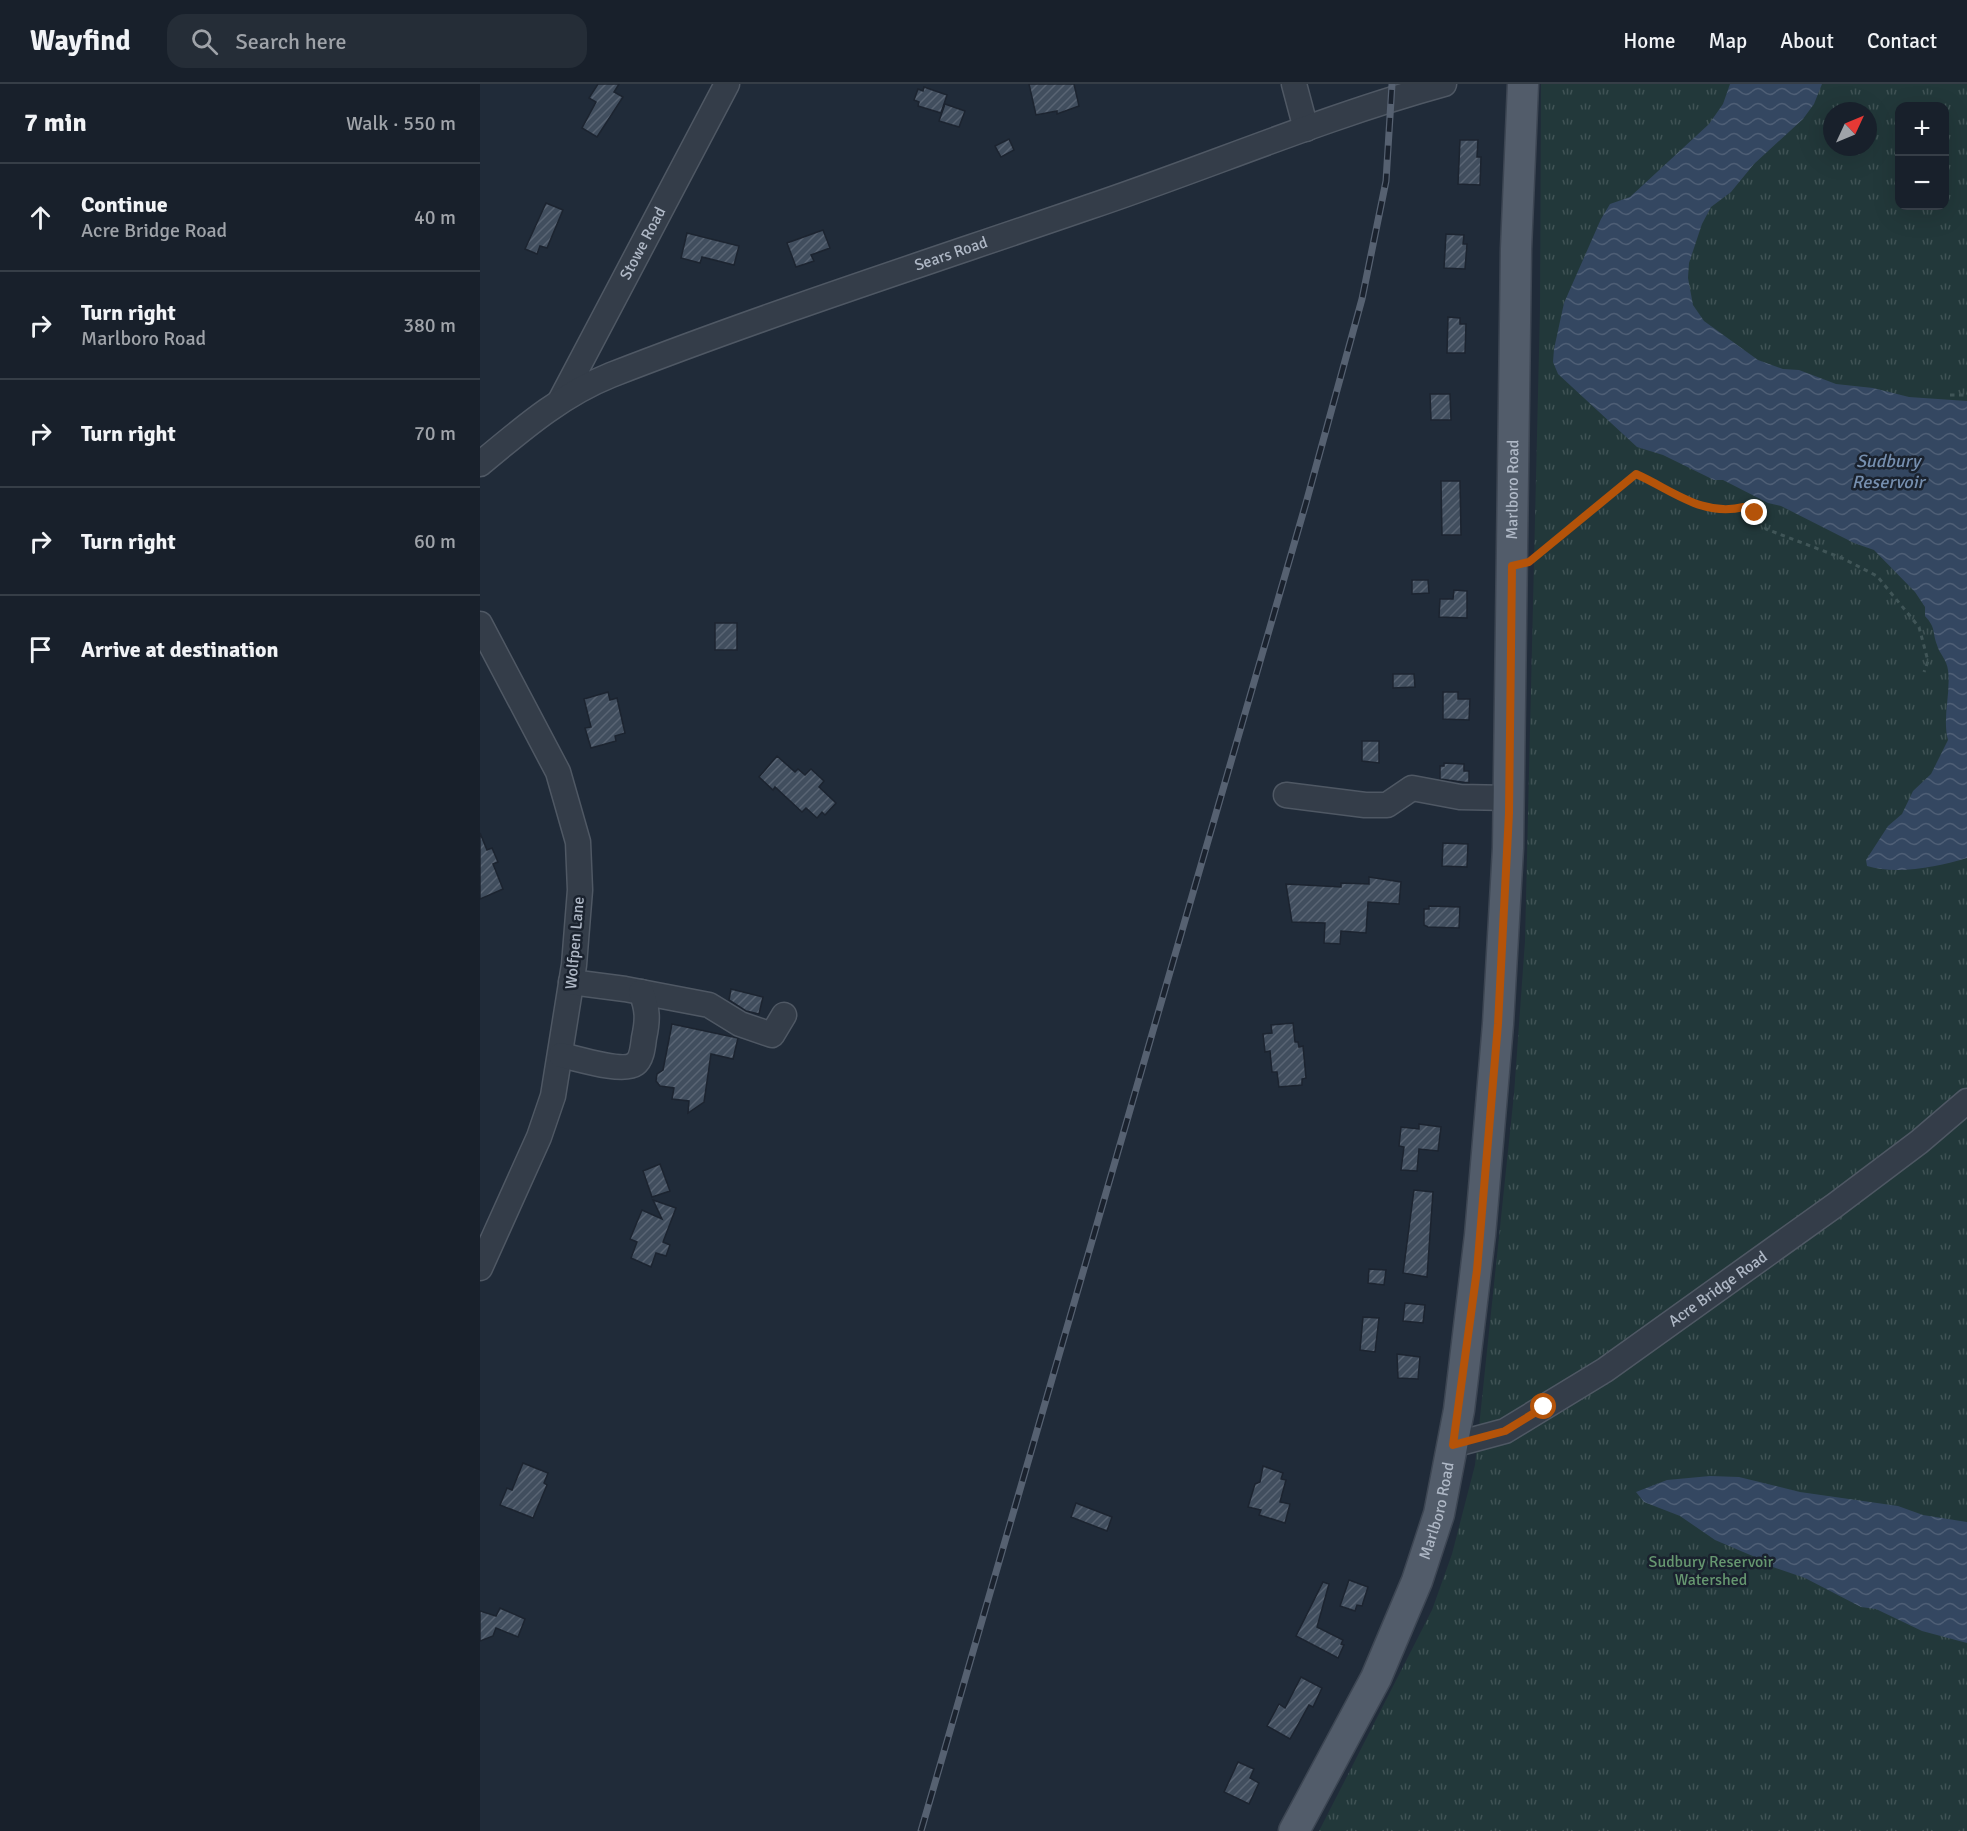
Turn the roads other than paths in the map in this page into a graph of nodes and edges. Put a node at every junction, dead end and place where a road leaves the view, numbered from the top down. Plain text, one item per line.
1 (727, 84) edge
2 (1294, 84) edge
3 (1444, 84) edge
4 (1523, 84) edge
5 (1306, 129) junction
6 (560, 401) junction
7 (480, 464) edge
8 (480, 624) edge
9 (1286, 795) dead end
10 (1510, 798) junction
11 (572, 982) junction
12 (641, 992) junction
13 (784, 1015) dead end
14 (561, 1055) junction
15 (1967, 1101) edge
16 (484, 1260) edge
17 (1453, 1445) junction
18 (1294, 1831) edge

1 - 6 street, Stowe Road
2 - 5 street
3 - 5 street, Sears Road
4 - 10 main road, Marlboro Road
5 - 6 street, Sears Road
6 - 7 street, Sears Road
8 - 11 street, Wolfpen Lane
9 - 10 street
10 - 17 main road, Marlboro Road
11 - 12 street
11 - 14 street, Wolfpen Lane
12 - 13 street
12 - 14 street
14 - 16 street, Wolfpen Lane
15 - 17 street, Acre Bridge Road
17 - 18 main road, Marlboro Road

